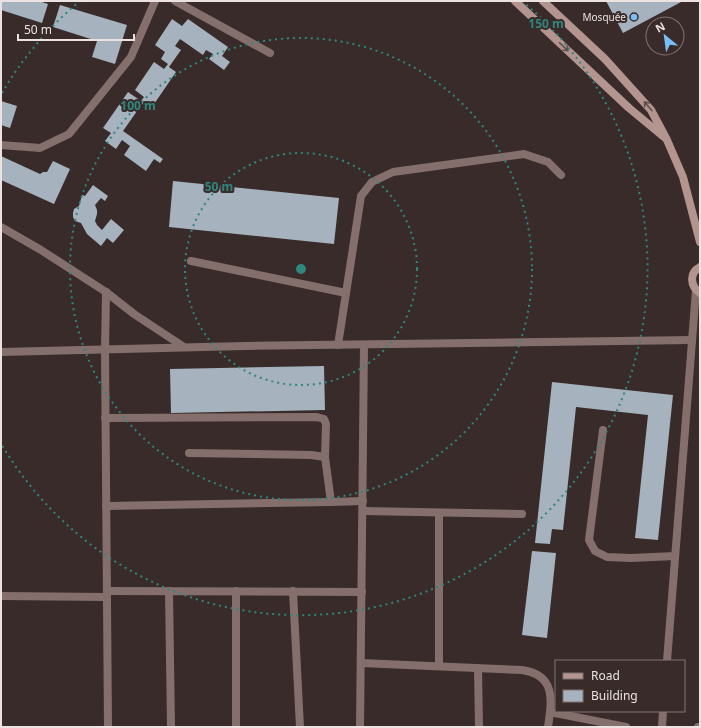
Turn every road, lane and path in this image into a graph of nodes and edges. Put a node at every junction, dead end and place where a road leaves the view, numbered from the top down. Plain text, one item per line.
1 (155, 1) edge
2 (175, 1) edge
3 (515, 1) edge
4 (543, 1) edge
5 (270, 52) dead end
6 (667, 140) junction
7 (1, 146) edge
8 (561, 175) dead end
9 (1, 227) edge
10 (700, 242) edge
11 (191, 261) dead end
12 (700, 267) edge
13 (698, 291) edge
14 (106, 292) junction
15 (346, 293) junction
16 (692, 340) junction
17 (364, 344) junction
18 (338, 345) junction
19 (184, 347) junction
20 (105, 350) junction
21 (1, 352) edge
22 (105, 418) junction
23 (603, 430) dead end
24 (189, 453) dead end
25 (325, 456) junction
26 (363, 501) junction
27 (331, 502) junction
28 (106, 506) junction
29 (363, 512) junction
30 (439, 513) junction
31 (522, 514) dead end
32 (675, 556) junction
33 (169, 591) junction
34 (236, 591) junction
35 (293, 591) junction
36 (362, 592) junction
37 (107, 594) junction
38 (1, 596) edge
39 (667, 660) edge
40 (361, 663) junction
41 (439, 666) junction
42 (478, 668) junction
43 (550, 712) junction
44 (663, 712) edge
45 (108, 727) edge
46 (171, 727) edge
47 (236, 727) edge
48 (300, 727) edge
49 (360, 727) edge
50 (479, 727) edge
51 (548, 727) edge
52 (626, 727) edge
53 (662, 727) edge

1 - 7 street
2 - 5 street
3 -> 6 main road
6 -> 4 main road
6 - 10 main road
8 - 15 street
9 - 14 street
11 - 15 street
12 - 13 main road
13 - 16 street
14 - 19 street
14 - 20 street
15 - 18 street
16 - 17 street
16 - 32 street
17 - 18 street
17 - 26 street
18 - 19 street
19 - 20 street
20 - 21 street
20 - 22 street
22 - 25 street
22 - 28 street
23 - 32 street
24 - 25 street
25 - 27 street
26 - 27 street
26 - 29 street
27 - 28 street
28 - 37 street
29 - 30 street
29 - 36 street
30 - 31 street
30 - 41 street
32 - 39 street
33 - 34 street
33 - 37 street
33 - 46 street
34 - 35 street
34 - 47 street
35 - 36 street
35 - 48 street
36 - 40 street
37 - 38 street
37 - 45 street
40 - 41 street
40 - 49 street
41 - 42 street
42 - 43 street
42 - 50 street
43 - 51 street
43 - 52 street
44 - 53 street

